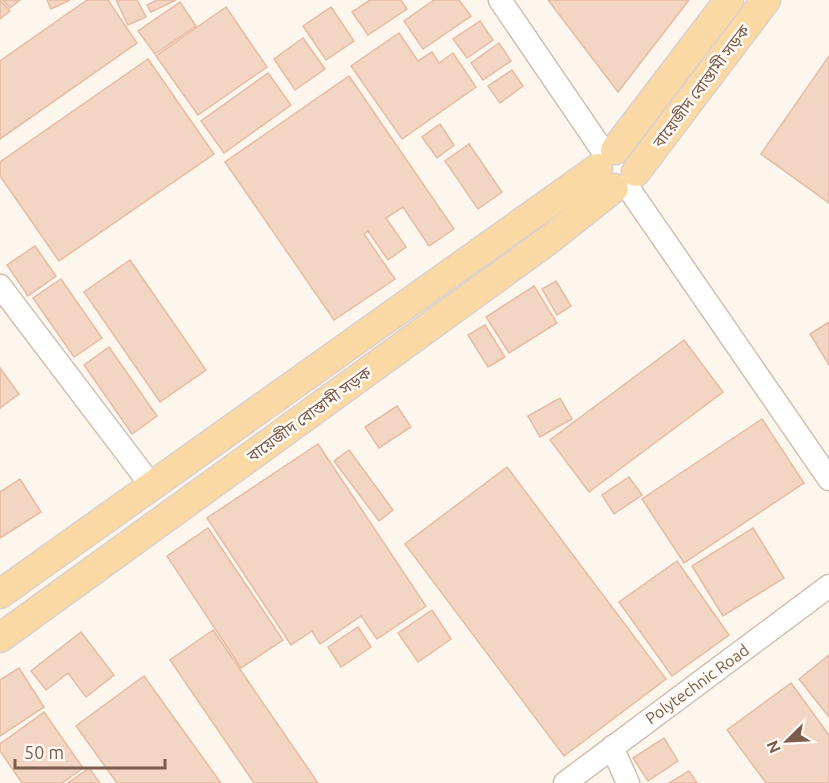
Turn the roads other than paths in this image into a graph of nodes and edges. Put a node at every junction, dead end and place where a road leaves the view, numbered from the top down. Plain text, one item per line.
1 (500, 0) edge
2 (729, 0) edge
3 (766, 0) edge
4 (616, 170) junction
5 (0, 286) edge
6 (829, 479) edge
7 (151, 485) junction
8 (829, 586) edge
9 (0, 594) edge
10 (0, 638) edge
11 (612, 747) junction
12 (565, 783) edge
13 (628, 783) edge

1 - 4 street
2 - 4 main road, বায়েজীদ বোস্তামী সড়ক
3 - 4 main road, বায়েজীদ বোস্তামী সড়ক
4 - 6 street
4 - 7 main road, বায়েজীদ বোস্তামী সড়ক
4 - 10 main road, বায়েজীদ বোস্তামী সড়ক
5 - 7 street
7 - 9 main road, বায়েজীদ বোস্তামী সড়ক
8 - 11 street, Polytechnic Road
11 - 12 street, Polytechnic Road
11 - 13 street

